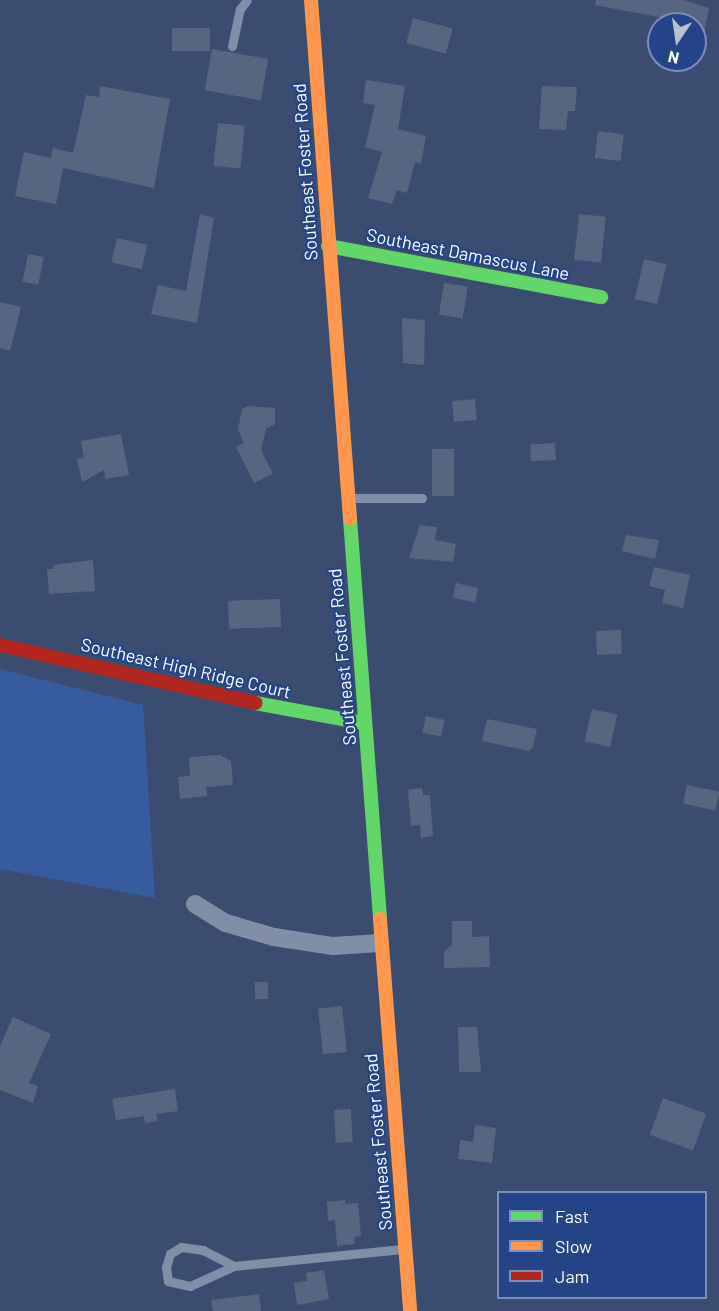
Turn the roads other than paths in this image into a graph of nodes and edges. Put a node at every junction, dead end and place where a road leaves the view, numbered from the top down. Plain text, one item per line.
1 (247, 0) edge
2 (311, 0) edge
3 (232, 46) dead end
4 (328, 246) junction
5 (601, 297) dead end
6 (347, 498) junction
7 (422, 498) dead end
8 (0, 645) edge
9 (364, 723) junction
10 (195, 904) dead end
11 (380, 943) junction
12 (405, 1249) junction
13 (234, 1266) junction
14 (410, 1311) edge

1 - 3 lane
2 - 4 main road, Southeast Foster Road
4 - 5 main road, Southeast Damascus Lane
4 - 6 main road, Southeast Foster Road
6 - 7 lane
6 - 9 main road, Southeast Foster Road
8 - 9 main road, Southeast High Ridge Court
9 - 11 main road, Southeast Foster Road
10 - 11 street
11 - 12 main road, Southeast Foster Road
12 - 13 lane
12 - 14 main road, Southeast Foster Road
13 - 13 lane

